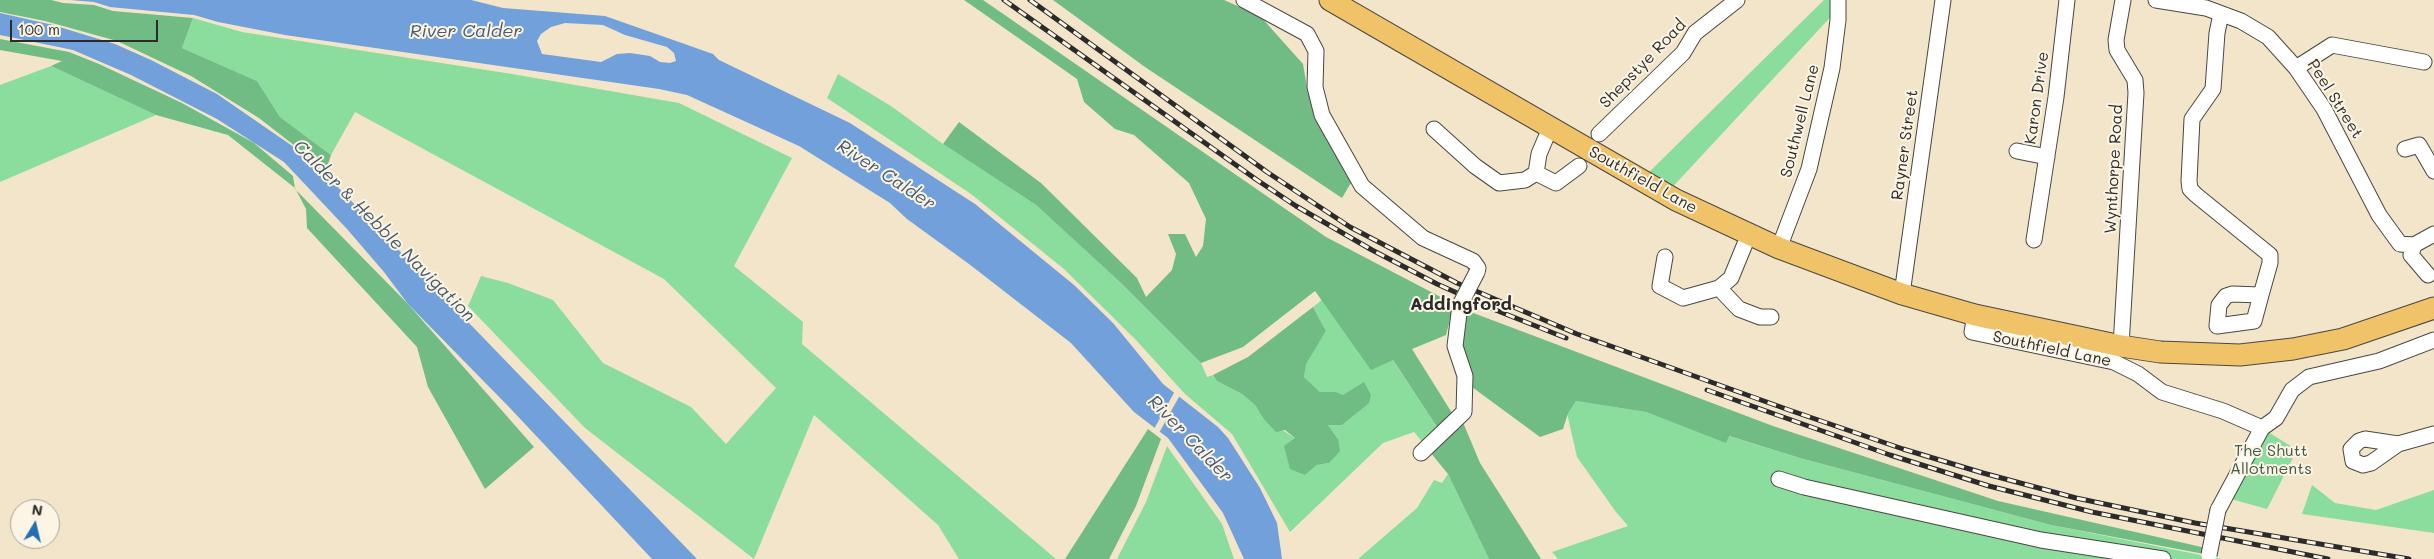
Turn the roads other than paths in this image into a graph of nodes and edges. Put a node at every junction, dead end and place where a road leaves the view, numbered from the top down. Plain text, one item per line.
1 (1244, 0) edge
2 (1330, 0) edge
3 (1737, 0) edge
4 (1838, 0) edge
5 (1943, 0) edge
6 (2067, 0) edge
7 (2123, 0) edge
8 (2156, 0) edge
9 (2189, 2) edge
10 (2221, 14) junction
11 (2424, 62) dead end
12 (2296, 68) junction
13 (1550, 128) junction
14 (1434, 129) dead end
15 (1599, 134) dead end
16 (2404, 149) dead end
17 (2017, 151) dead end
18 (2047, 157) junction
19 (1579, 166) dead end
20 (2434, 171) edge
21 (1536, 173) junction
22 (1749, 234) junction
23 (2037, 234) dead end
24 (2434, 234) edge
25 (2414, 246) junction
26 (1778, 248) junction
27 (1665, 257) dead end
28 (2428, 275) dead end
29 (1719, 288) junction
30 (1902, 294) junction
31 (2262, 295) dead end
32 (2434, 308) edge
33 (1975, 314) junction
34 (1771, 316) dead end
35 (2434, 340) edge
36 (2121, 346) junction
37 (2262, 428) junction
38 (2434, 434) edge
39 (2398, 444) dead end
40 (1421, 453) dead end
41 (1779, 479) dead end
42 (2209, 557) edge
43 (2163, 559) edge

1 - 40 street, bridge
2 - 13 highway, Southfield Lane
3 - 15 street, Shepstye Road
4 - 26 street, Southwell Lane
5 - 30 street, Rayner Street
6 - 18 street, Karon Drive
7 - 36 street, Wynthorpe Road
8 - 9 street, Peel Street
9 - 10 street, Peel Street
10 - 12 street, Peel Street
10 - 31 street
11 - 12 street
12 - 25 street, Peel Street
13 - 21 street
13 - 22 highway, Southfield Lane
14 - 21 street
16 - 20 street
17 - 18 street, Karon Drive
18 - 23 street, Karon Drive
19 - 21 street
22 - 26 highway, Southfield Lane
22 - 29 street
24 - 25 street
25 - 28 street
26 - 30 highway, Southfield Lane
27 - 29 street
29 - 34 street
30 - 33 highway, Southfield Lane
32 - 36 highway, Southfield Lane
33 - 36 highway, Southfield Lane
33 - 37 street, Southfield Lane
35 - 37 street
37 - 42 street, bridge
38 - 39 street
41 - 43 street

